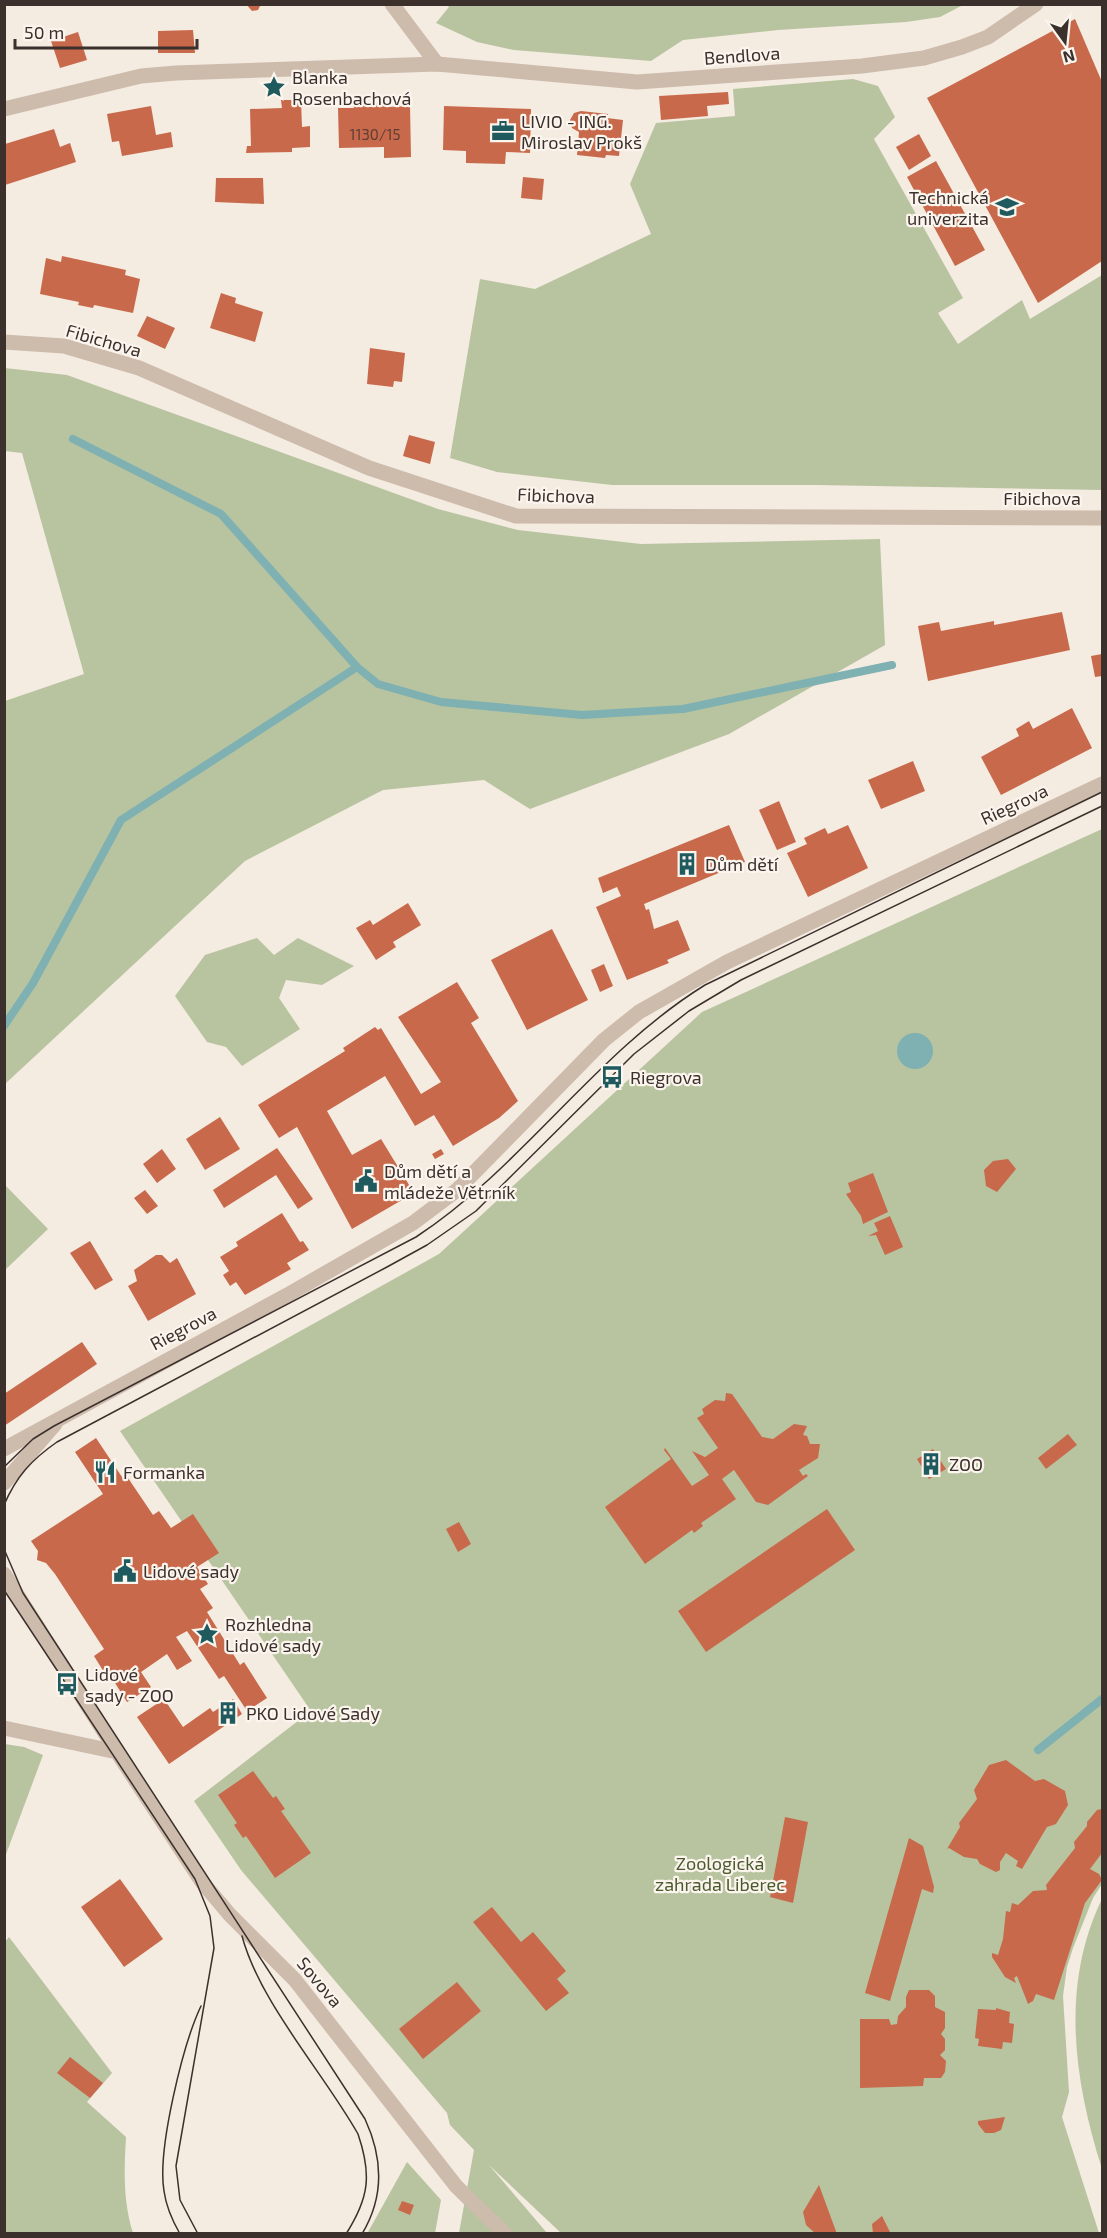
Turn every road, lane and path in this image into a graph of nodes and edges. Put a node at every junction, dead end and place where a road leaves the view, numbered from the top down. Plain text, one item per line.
1 (392, 4) edge
2 (1036, 4) edge
3 (437, 64) junction
4 (4, 109) edge
5 (4, 342) edge
6 (1102, 518) edge
7 (1102, 783) edge
8 (66, 1414) junction
9 (4, 1449) edge
10 (4, 1483) edge
11 (4, 1574) edge
12 (4, 1728) edge
13 (115, 1751) junction
14 (505, 2234) edge

1 - 3 street
2 - 3 street, Bendlova
3 - 4 street, Bendlova
5 - 6 street, Fibichova
7 - 8 street, Riegrova
8 - 9 street, Riegrova
8 - 10 street
11 - 13 street
12 - 13 street
13 - 14 street, Sovova

